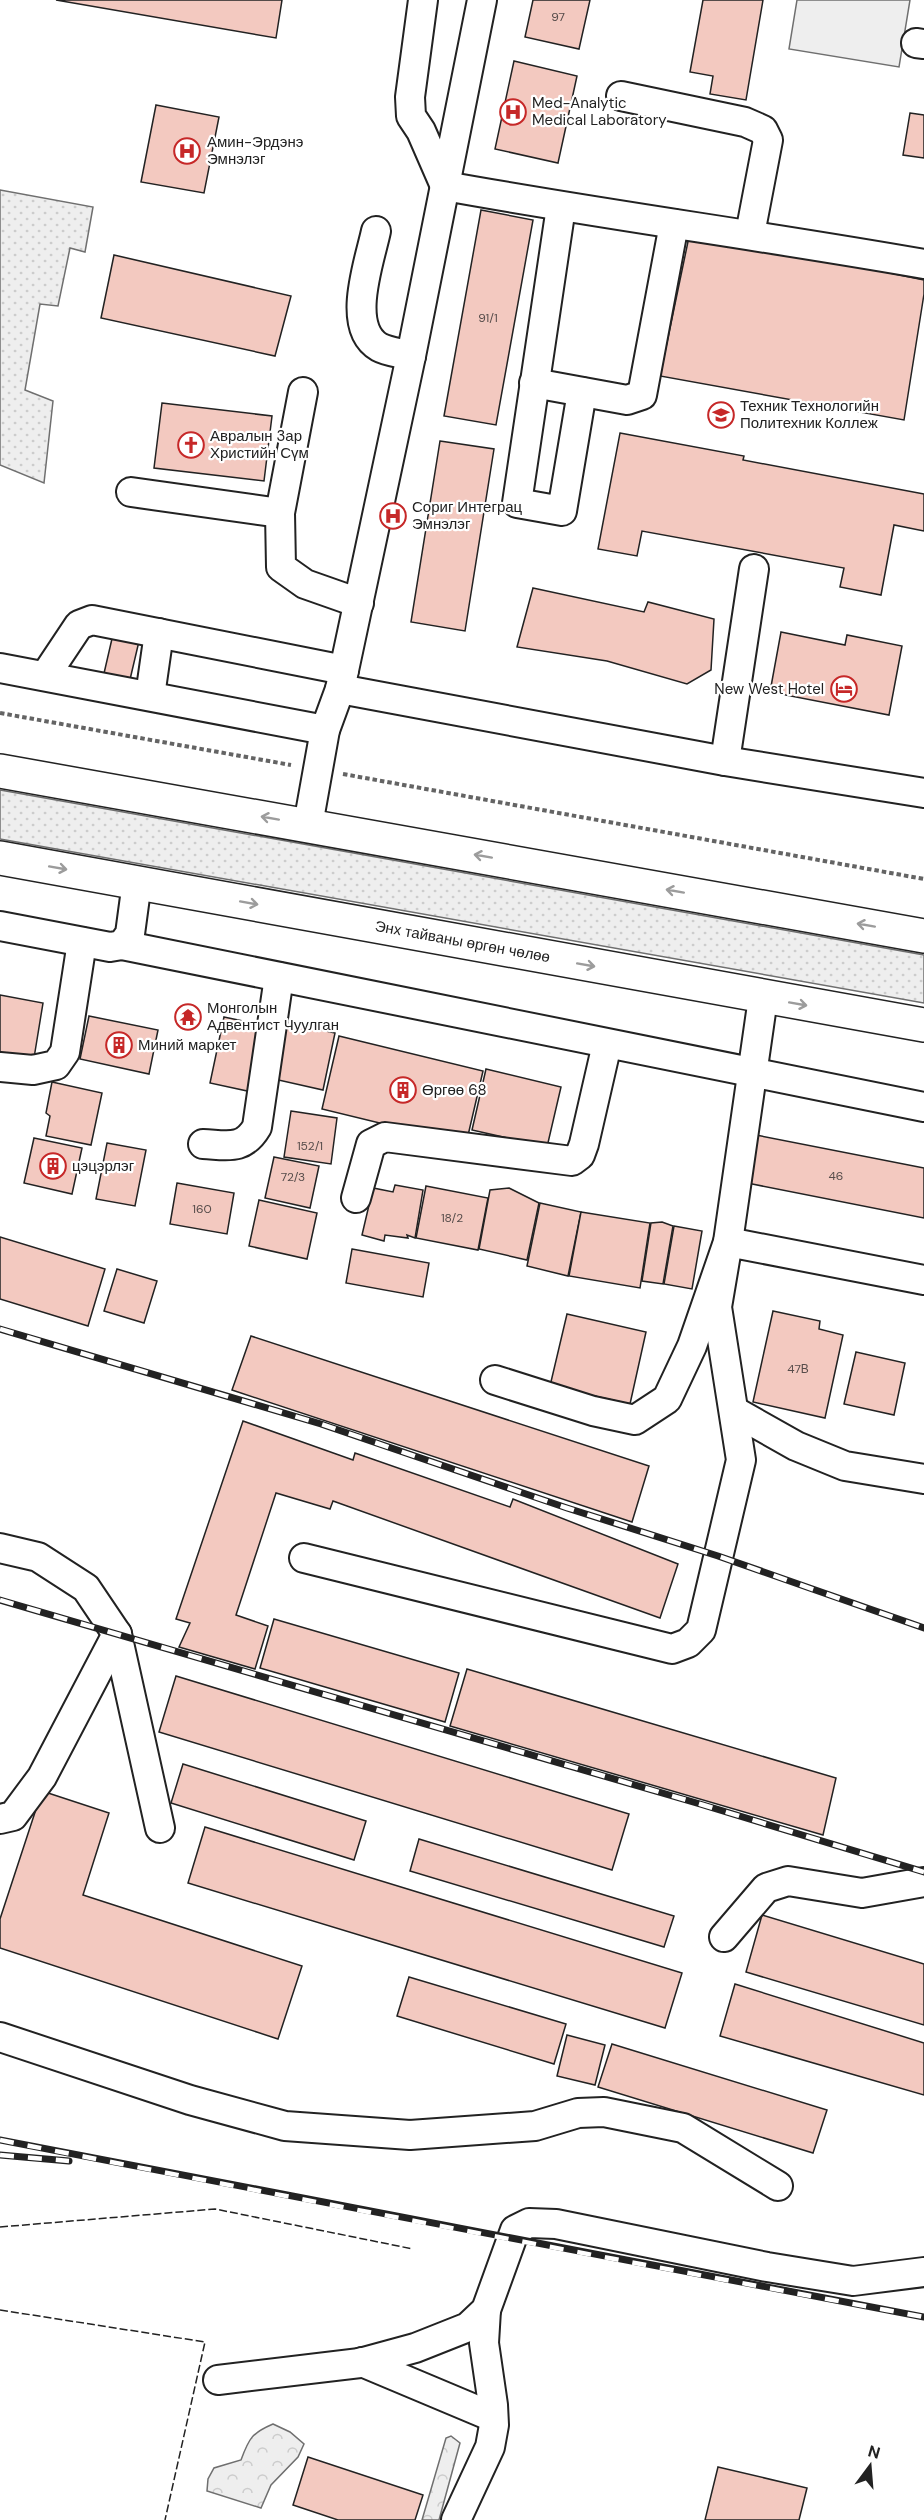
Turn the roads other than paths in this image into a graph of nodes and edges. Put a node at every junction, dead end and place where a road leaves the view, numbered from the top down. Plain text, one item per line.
1 (423, 0) edge
2 (482, 0) edge
3 (621, 96) dead end
4 (445, 186) junction
5 (561, 207) junction
6 (674, 224) junction
7 (376, 231) dead end
8 (750, 234) junction
9 (924, 264) edge
10 (411, 356) junction
11 (534, 383) junction
12 (303, 392) dead end
13 (582, 392) junction
14 (131, 492) dead end
15 (280, 513) junction
16 (754, 568) dead end
17 (359, 603) junction
18 (159, 633) junction
19 (0, 668) edge
20 (45, 676) junction
21 (342, 680) junction
22 (150, 696) junction
23 (325, 730) junction
24 (725, 761) junction
25 (0, 771) edge
26 (924, 793) edge
27 (308, 825) junction
28 (0, 858) edge
29 (137, 882) junction
30 (0, 926) edge
31 (924, 936) edge
32 (82, 942) junction
33 (122, 945) junction
34 (279, 977) junction
35 (763, 998) junction
36 (924, 1025) edge
37 (607, 1044) junction
38 (0, 1066) edge
39 (753, 1074) junction
40 (924, 1107) edge
41 (203, 1144) dead end
42 (356, 1197) dead end
43 (728, 1242) junction
44 (924, 1280) edge
45 (495, 1380) dead end
46 (734, 1411) junction
47 (924, 1479) edge
48 (0, 1548) edge
49 (304, 1558) dead end
50 (117, 1634) junction
51 (0, 1819) edge
52 (160, 1828) dead end
53 (924, 1882) edge
54 (724, 1937) dead end
55 (0, 2037) edge
56 (778, 2186) dead end
57 (924, 2272) edge
58 (486, 2310) junction
59 (362, 2362) junction
60 (218, 2380) dead end
61 (493, 2417) junction
62 (456, 2520) edge

1 - 4 street
2 - 4 street
3 - 8 street
4 - 5 street
4 - 10 street
5 - 6 street
5 - 11 street
6 - 8 street
6 - 13 street
7 - 10 street
8 - 9 street
10 - 17 street
11 - 13 street
11 - 13 street
12 - 15 street
14 - 15 street
15 - 17 street
16 - 24 street
17 - 21 street
18 - 20 street
18 - 21 street
18 - 22 street
19 - 20 street
20 - 22 street
21 - 23 street
21 - 24 street
22 - 23 street
23 - 27 street
24 - 26 street
27 -> 25 highway
31 -> 27 highway
28 -> 29 highway, Энх тайваны өргөн чөлөө
29 - 33 street
29 -> 35 highway, Энх тайваны өргөн чөлөө
30 - 32 street
32 - 33 street
32 - 38 street
33 - 34 street
34 - 37 street
34 - 41 street
35 -> 36 highway, Энх тайваны өргөн чөлөө
35 - 39 street
37 - 39 street
37 - 42 street
39 - 40 street
39 - 43 street
43 - 44 street
43 - 45 street
43 - 46 street
46 - 47 street
46 - 49 street
48 - 50 street
50 - 51 street
50 - 52 street
53 - 54 street
55 - 56 street
57 - 58 street
58 - 59 street
58 - 61 street
59 - 60 street
59 - 61 street
61 - 62 street

